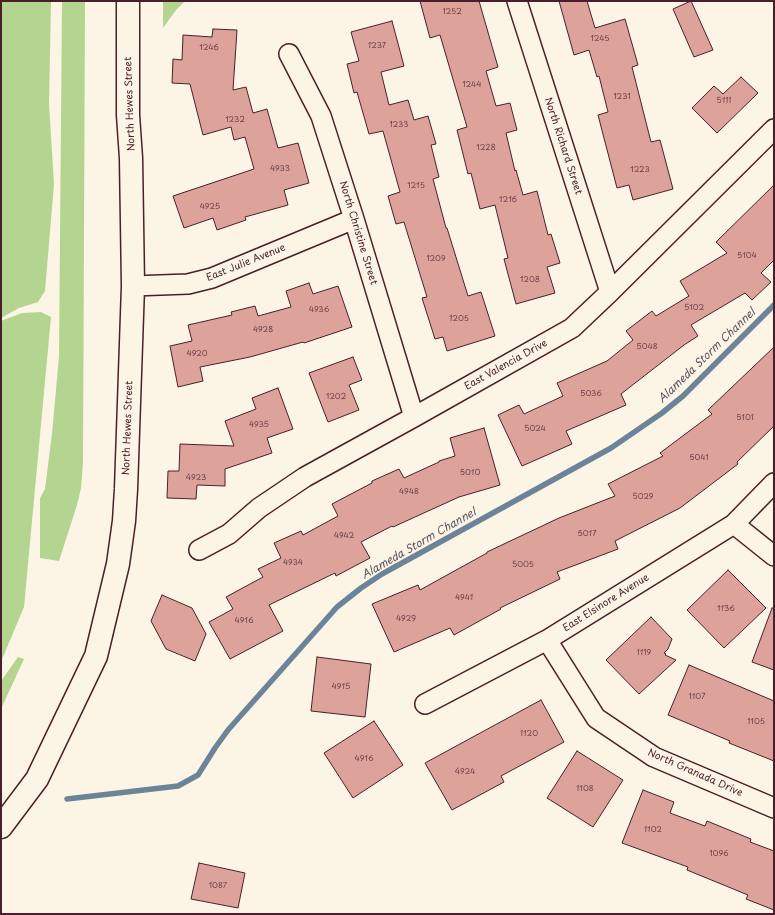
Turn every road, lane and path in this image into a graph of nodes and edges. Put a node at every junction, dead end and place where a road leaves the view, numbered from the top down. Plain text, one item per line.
1 (128, 1) edge
2 (517, 1) edge
3 (289, 54) dead end
4 (774, 130) edge
5 (354, 219) junction
6 (132, 286) junction
7 (610, 292) junction
8 (414, 417) junction
9 (774, 483) edge
10 (734, 524) junction
11 (199, 550) dead end
12 (774, 556) edge
13 (547, 640) junction
14 (425, 704) dead end
15 (774, 808) edge
16 (1, 827) edge

1 - 6 main road, North Hewes Street
2 - 7 street, North Richard Street
3 - 5 street, North Christine Street
4 - 7 street, East Valencia Drive
5 - 6 street, East Julie Avenue
5 - 8 street, North Christine Street
6 - 16 main road, North Hewes Street
7 - 8 street, East Valencia Drive
8 - 11 street, East Valencia Drive
9 - 10 street, East Elsinore Avenue
10 - 12 street
10 - 13 street, East Elsinore Avenue
13 - 14 street, East Elsinore Avenue
13 - 15 street, North Granada Drive

